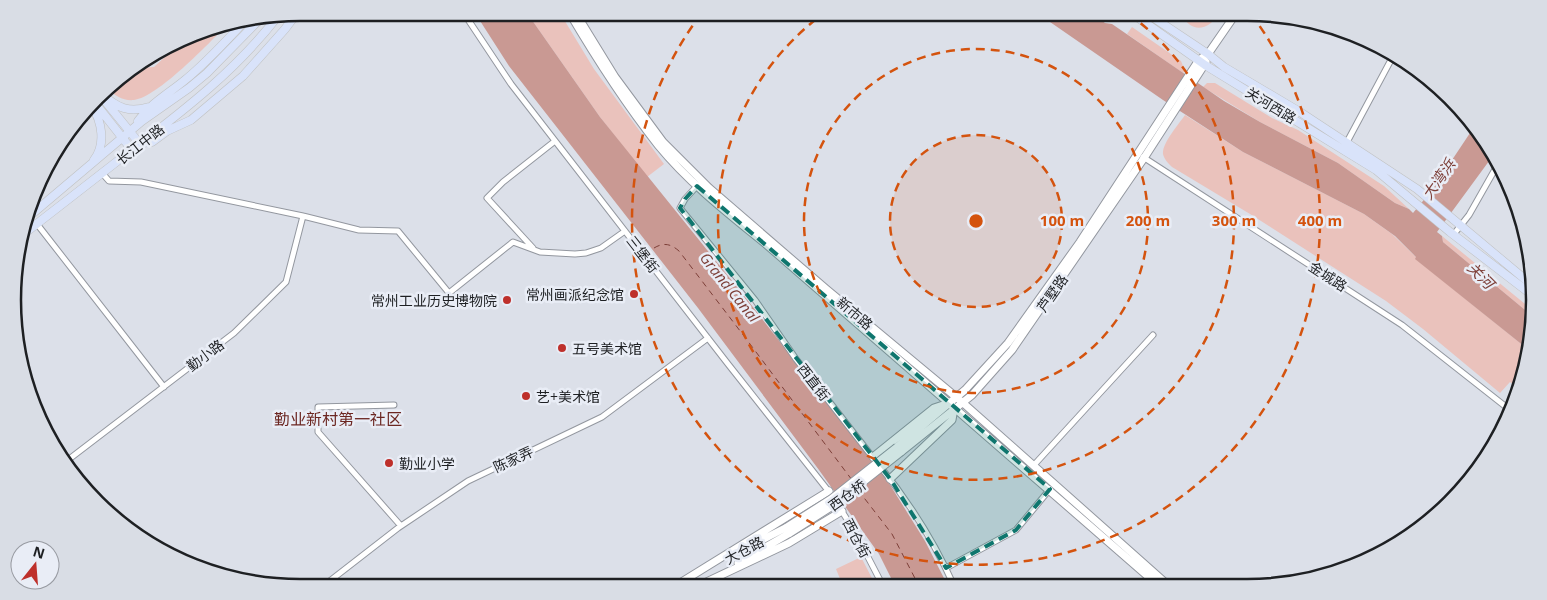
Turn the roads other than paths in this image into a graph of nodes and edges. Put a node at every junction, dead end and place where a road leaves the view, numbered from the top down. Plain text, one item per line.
1 (291, 21) edge
2 (469, 21) edge
3 (574, 21) edge
4 (581, 21) edge
5 (1143, 21) edge
6 (1159, 21) edge
7 (1230, 21) edge
8 (272, 23) edge
9 (254, 26) edge
10 (237, 29) edge
11 (1208, 54) junction
12 (1390, 61) edge
13 (1202, 62) junction
14 (189, 88) junction
15 (107, 99) edge
16 (105, 101) edge
17 (98, 108) edge
18 (148, 108) junction
19 (95, 111) edge
20 (176, 116) junction
21 (167, 131) junction
22 (130, 132) junction
23 (122, 138) junction
24 (556, 141) junction
25 (1347, 142) junction
26 (140, 144) junction
27 (132, 150) junction
28 (1141, 156) junction
29 (89, 166) junction
30 (1494, 171) edge
31 (102, 173) junction
32 (697, 186) junction
33 (36, 211) edge
34 (303, 216) junction
35 (37, 224) junction
36 (1459, 224) junction
37 (31, 229) edge
38 (625, 231) junction
39 (1452, 233) junction
40 (534, 250) junction
41 (1525, 279) edge
42 (1525, 291) edge
43 (1153, 334) dead end
44 (708, 338) junction
45 (164, 387) junction
46 (959, 399) junction
47 (394, 405) dead end
48 (951, 406) junction
49 (1505, 406) edge
50 (899, 449) joint
51 (872, 457) junction
52 (70, 458) edge
53 (1034, 465) junction
54 (890, 479) junction
55 (1050, 489) junction
56 (829, 491) junction
57 (842, 511) junction
58 (402, 526) junction
59 (789, 530) junction
60 (946, 568) junction
61 (334, 579) edge
62 (687, 579) edge
63 (689, 579) edge
64 (708, 579) edge
65 (712, 579) edge
66 (878, 579) edge
67 (951, 579) edge
68 (1151, 579) edge
69 (1161, 579) edge

1 - 21 main road
2 - 24 street, 三堡街
3 - 32 street, 新市路
4 - 46 street, 新市路
5 - 13 main road, 关河西路
6 - 11 main road, 关河西路
7 - 11 street
8 - 20 main road, 长江中路
9 - 14 main road, 长江中路
10 - 18 main road
11 - 13 street
11 - 25 main road, 关河西路
12 - 25 street
13 - 28 street, 芦墅路
13 - 39 main road, 关河西路
14 - 18 main road
14 - 22 main road, 长江中路
15 - 18 main road
16 - 22 main road
17 - 23 main road
18 - 22 main road
19 - 29 main road
20 - 21 main road
20 - 26 main road, 长江中路
21 - 26 main road
22 - 23 main road, 长江中路
22 - 26 main road
23 - 27 main road
23 - 29 main road, 长江中路
24 - 38 street, 三堡街
24 - 40 street
25 - 36 main road, 关河西路
26 - 27 main road, 长江中路
27 - 31 main road, 长江中路
28 - 46 street, 芦墅路
28 - 49 street, 金城路
29 - 33 main road, 长江中路
30 - 36 street
31 - 34 street
31 - 35 main road, 长江中路
32 - 48 street, 新市路
32 - 51 street, 西直街
34 - 40 street
34 - 45 street, 勤小路
35 - 37 main road, 长江中路
35 - 45 street
36 - 39 street
36 - 41 main road
38 - 40 street
38 - 44 street, 三堡街
39 - 42 main road
43 - 53 street
44 - 56 street, 三堡街
44 - 58 street, 陈家弄
45 - 52 street, 勤小路
46 - 48 street, 芦墅路
46 - 53 street, 新市路
47 - 58 street
48 - 50 street, 芦墅路
48 - 51 street
48 - 54 street
48 - 55 street, 新市路
50 - 59 street, 西仓桥, bridge
51 - 54 street, 西直街
53 - 69 street, 新市路
54 - 60 street, 西直街
55 - 60 street
55 - 68 street, 新市路
56 - 57 street, 西仓街
56 - 62 street
57 - 65 street
57 - 66 street, 西仓街
58 - 61 street, 陈家弄
59 - 63 street, 大仓路
59 - 64 street, 大仓路
60 - 67 street, 西直街

